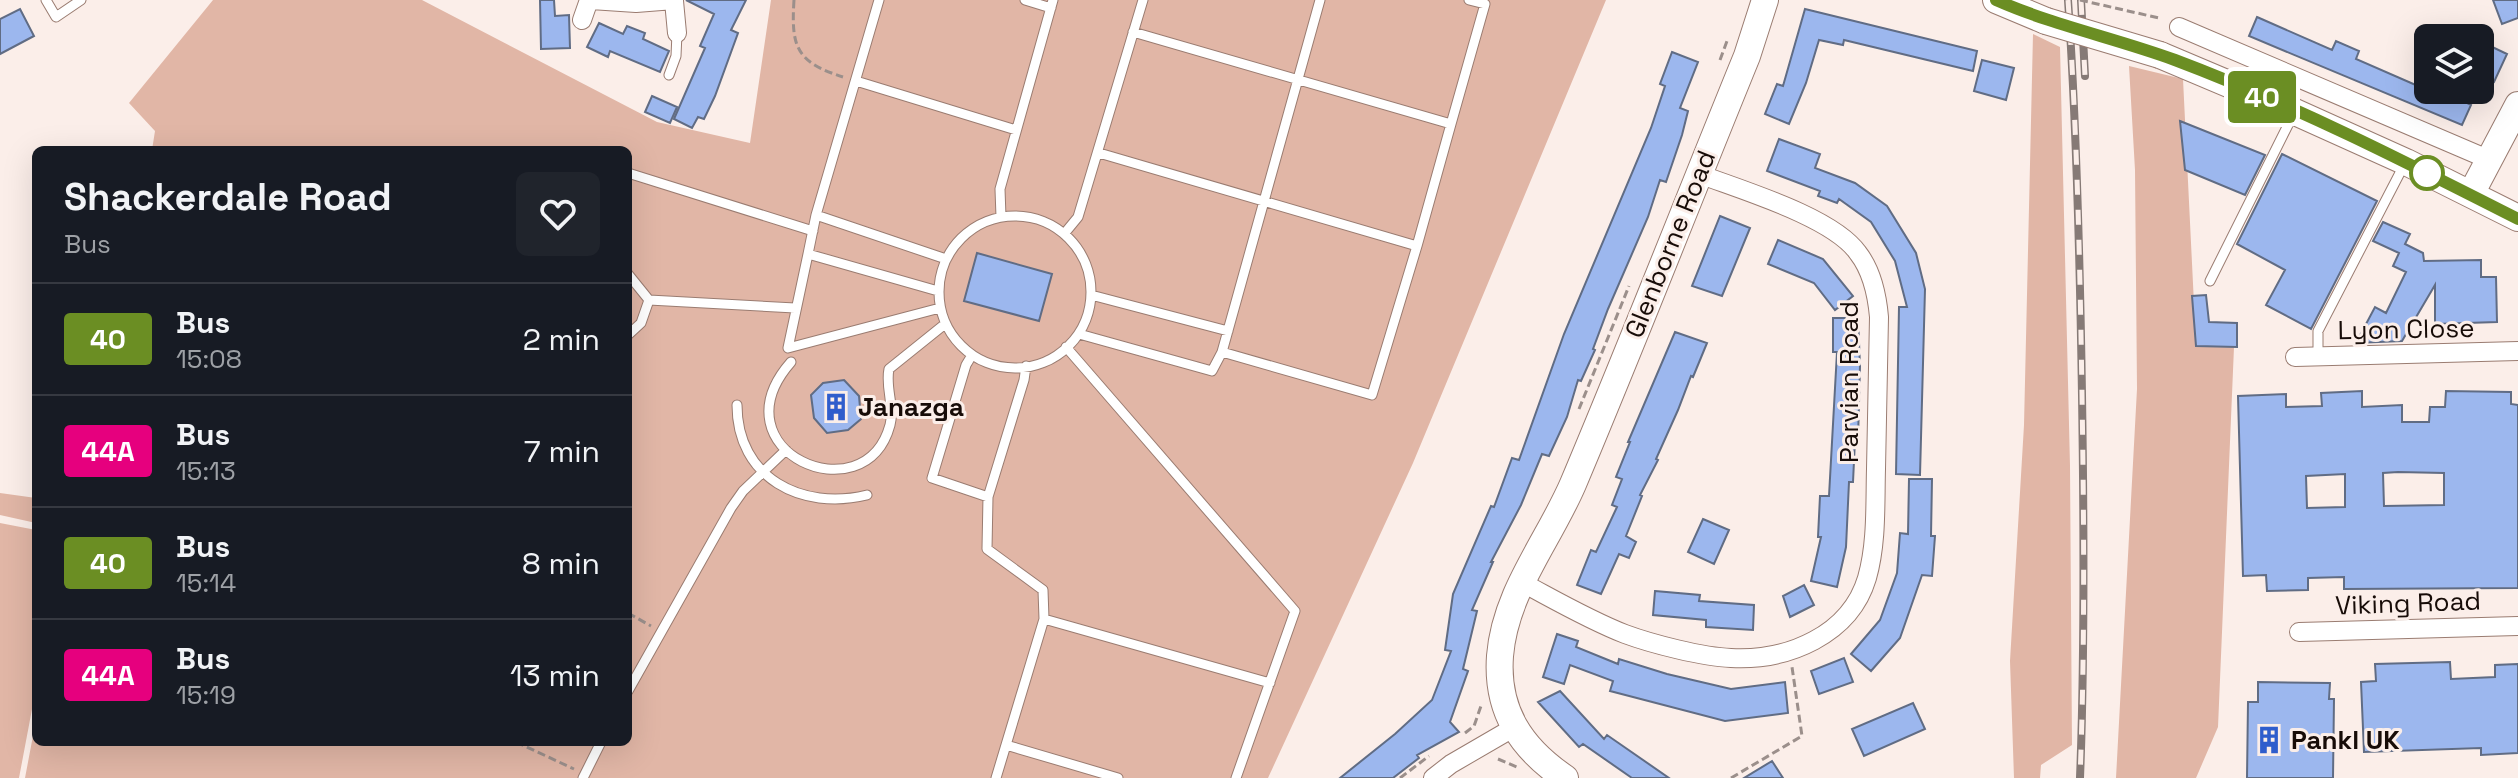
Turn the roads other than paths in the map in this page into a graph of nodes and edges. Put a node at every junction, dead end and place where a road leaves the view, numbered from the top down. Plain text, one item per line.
1 (46, 0) edge
2 (81, 0) edge
3 (590, 0) edge
4 (879, 0) edge
5 (1025, 0) edge
6 (1143, 0) edge
7 (1320, 0) edge
8 (1469, 0) edge
9 (1765, 0) edge
10 (1996, 0) edge
11 (674, 1) edge
12 (1052, 4) edge
13 (582, 20) dead end
14 (2179, 27) dead end
15 (1133, 32) junction
16 (677, 33) joint
17 (669, 75) dead end
18 (1298, 79) junction
19 (856, 81) junction
20 (2518, 105) edge
21 (2295, 112) junction
22 (1451, 124) junction
23 (1016, 130) junction
24 (1099, 153) junction
25 (2490, 160) junction
26 (2406, 162) junction
27 (632, 174) edge
28 (1699, 174) junction
29 (2471, 194) junction
30 (1263, 201) junction
31 (816, 215) junction
32 (1001, 217) junction
33 (2518, 218) edge
34 (813, 231) junction
35 (1064, 234) junction
36 (1417, 246) junction
37 (808, 254) junction
38 (946, 259) junction
39 (632, 279) edge
40 (2210, 281) dead end
41 (938, 291) junction
42 (1091, 295) junction
43 (649, 300) junction
44 (795, 308) junction
45 (940, 308) junction
46 (945, 324) junction
47 (632, 331) edge
48 (1228, 331) junction
49 (1079, 334) junction
50 (1066, 347) junction
51 (2518, 351) edge
52 (1222, 352) junction
53 (972, 355) junction
54 (2318, 356) junction
55 (2295, 357) dead end
56 (791, 362) dead end
57 (1026, 366) junction
58 (737, 405) dead end
59 (786, 450) junction
60 (764, 471) junction
61 (867, 495) dead end
62 (988, 497) junction
63 (1521, 582) junction
64 (1044, 619) junction
65 (2518, 626) edge
66 (2299, 632) dead end
67 (1270, 683) junction
68 (632, 684) edge
69 (1513, 728) junction
70 (1006, 745) junction
71 (599, 746) edge
72 (584, 776) edge
73 (996, 778) edge
74 (1118, 778) edge
75 (1236, 778) edge
76 (1433, 778) edge
77 (1565, 778) edge

1 - 2 lane
3 - 11 street
3 - 13 street
4 - 19 lane
5 - 12 lane
6 - 15 lane
7 - 18 lane
8 - 22 lane
9 - 28 street, Glenborne Road
10 - 21 street, bridge
11 - 16 street
12 - 23 lane
14 - 25 street
15 - 18 lane
15 - 24 lane
16 - 17 lane
18 - 22 lane
18 - 30 lane
19 - 23 lane
19 - 31 lane
20 - 25 street
21 - 26 street
21 - 40 lane
22 - 36 lane
23 - 32 lane
24 - 30 lane
24 - 35 lane
25 - 29 street
26 - 29 street
26 - 54 lane
27 - 34 lane
28 - 63 street, Glenborne Road
28 - 63 street, Parvian Road
29 - 33 street
30 - 36 lane
30 - 48 lane
31 - 34 lane
31 - 38 lane
32 - 35 lane
32 - 38 lane
34 - 37 lane
35 - 42 lane
36 - 52 lane
37 - 41 lane
37 - 44 lane
38 - 41 lane
39 - 43 lane
41 - 45 lane
42 - 48 lane
42 - 49 lane
43 - 44 lane
43 - 47 lane
44 - 45 lane
45 - 46 lane
46 - 53 lane
46 - 59 lane
48 - 52 lane
49 - 50 lane
49 - 52 lane
50 - 57 lane
50 - 67 lane
51 - 54 street, Lyon Close
53 - 57 lane
53 - 62 lane
54 - 55 street, Lyon Close
56 - 59 lane
57 - 62 lane
58 - 60 lane
59 - 60 lane
60 - 61 lane
60 - 68 lane
62 - 64 lane
63 - 69 street, Glenborne Road
64 - 67 lane
64 - 70 lane
65 - 66 street, Viking Road
67 - 75 lane
69 - 76 street
69 - 77 street
70 - 73 lane
70 - 74 lane
71 - 72 lane

